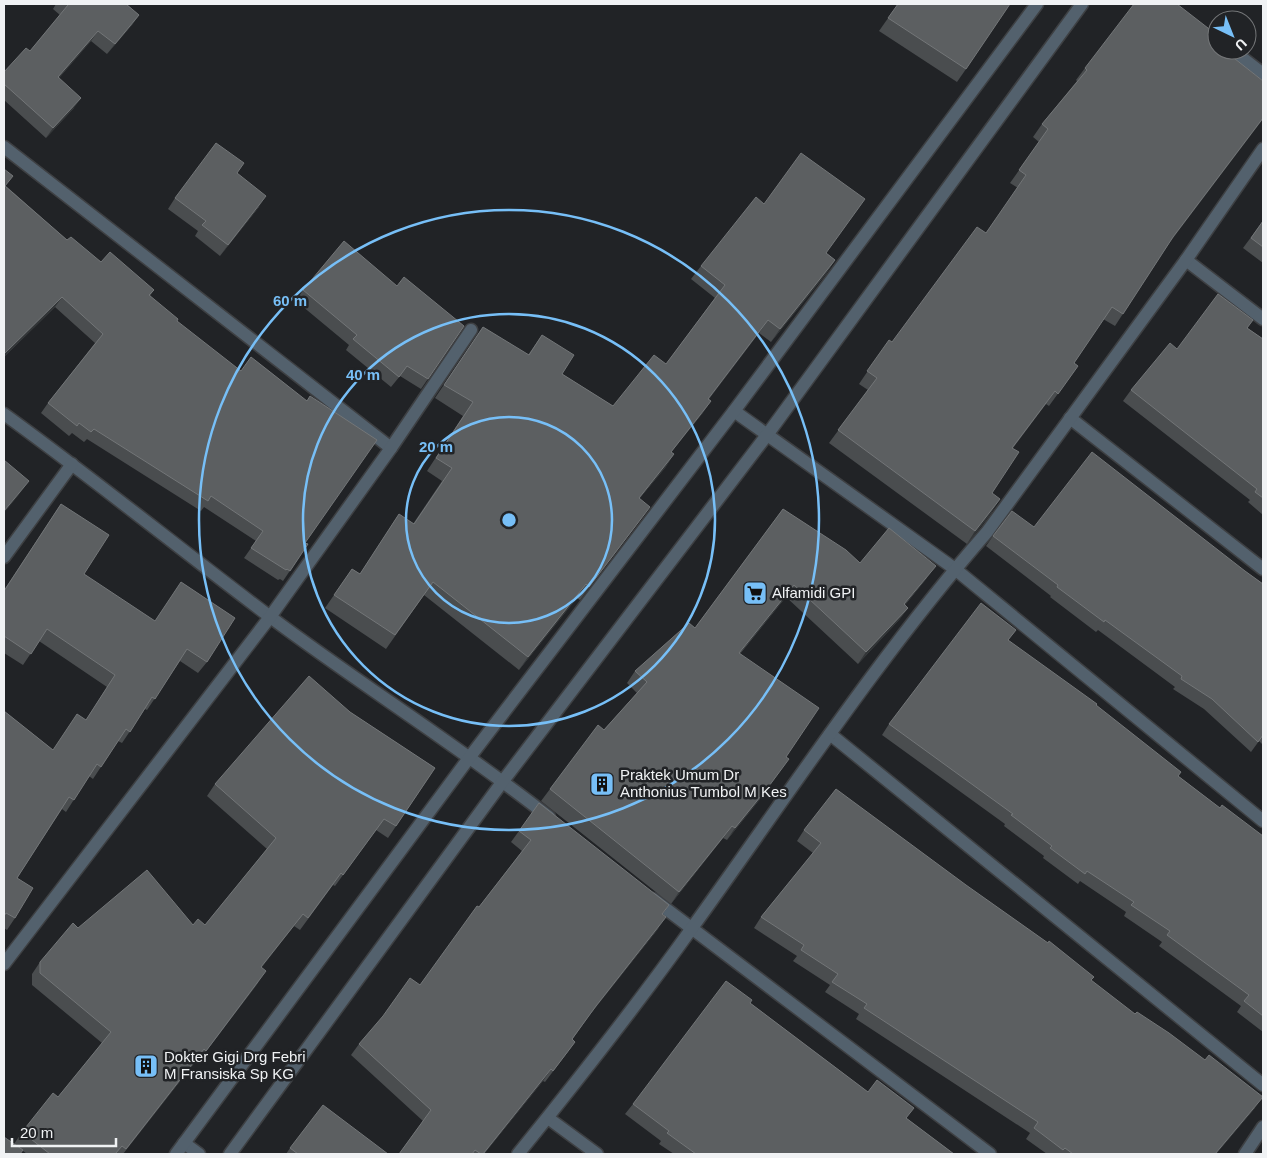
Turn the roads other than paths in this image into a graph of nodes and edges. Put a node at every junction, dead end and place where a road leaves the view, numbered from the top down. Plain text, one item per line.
1 (1037, 4) edge
2 (1082, 4) edge
3 (1245, 60) edge
4 (1263, 74) edge
5 (4, 147) edge
6 (1263, 149) edge
7 (1186, 260) junction
8 (1263, 319) edge
9 (471, 330) dead end
10 (734, 411) junction
11 (4, 414) edge
12 (1070, 418) junction
13 (768, 435) junction
14 (391, 448) junction
15 (72, 464) junction
16 (4, 558) edge
17 (955, 569) junction
18 (1263, 569) edge
19 (270, 617) junction
20 (830, 734) junction
21 (469, 758) junction
22 (503, 781) junction
23 (1263, 821) edge
24 (556, 822) edge
25 (646, 894) edge
26 (691, 930) junction
27 (4, 964) edge
28 (1263, 1086) edge
29 (548, 1118) junction
30 (1263, 1127) edge
31 (184, 1143) junction
32 (176, 1154) edge
33 (199, 1154) edge
34 (230, 1154) edge
35 (518, 1154) edge
36 (597, 1154) edge
37 (990, 1154) edge
38 (1245, 1154) edge

1 - 10 street
2 - 13 street
3 - 4 street
5 - 14 street
6 - 7 street
7 - 8 street
7 - 12 street
9 - 14 street
10 - 13 street
10 - 21 street
11 - 15 street
12 - 17 street
12 - 18 street
13 - 17 street
13 - 22 street
14 - 19 street
15 - 16 street
15 - 19 street
17 - 20 street
17 - 23 street
19 - 21 street
19 - 27 street
20 - 26 street
20 - 28 street
21 - 22 street
21 - 31 street
22 - 24 street
22 - 34 street
25 - 26 street
26 - 29 street
26 - 37 street
29 - 35 street
29 - 36 street
30 - 38 street
31 - 32 street
31 - 33 street

